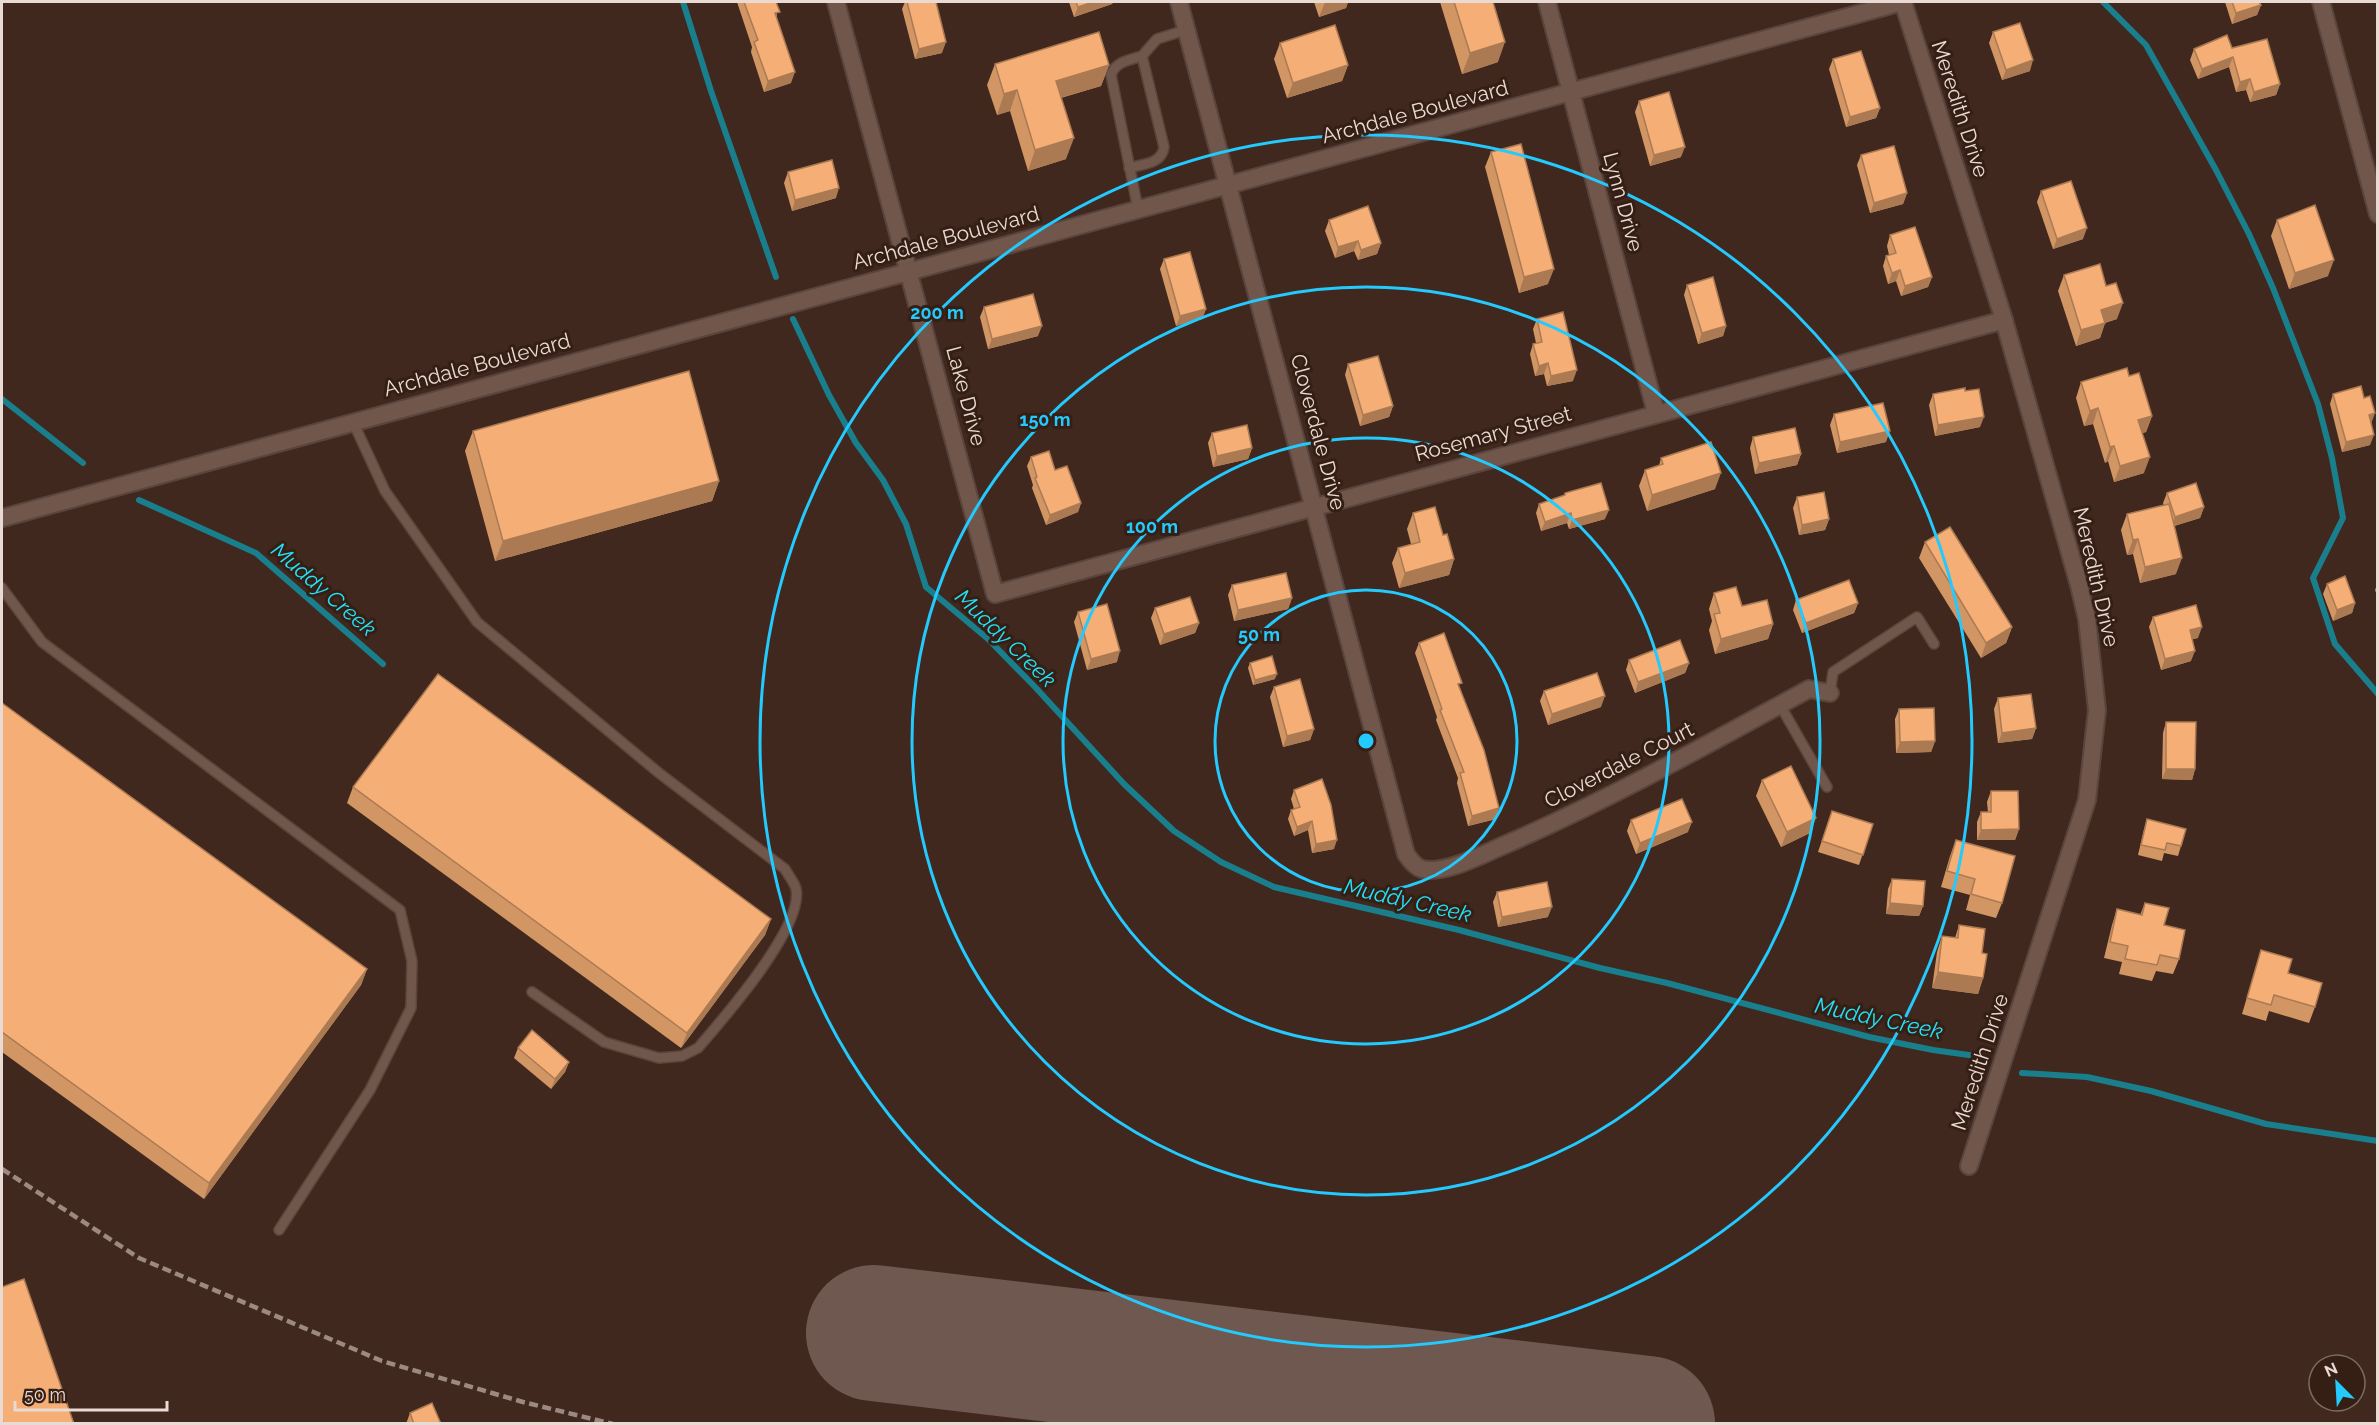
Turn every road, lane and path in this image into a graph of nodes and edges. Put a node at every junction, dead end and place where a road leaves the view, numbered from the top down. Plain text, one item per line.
1 (836, 2) edge
2 (1179, 2) edge
3 (1547, 2) edge
4 (1902, 2) edge
5 (2320, 2) edge
6 (1186, 30) junction
7 (1142, 56) junction
8 (1571, 93) junction
9 (1129, 168) junction
10 (1228, 185) junction
11 (1138, 209) junction
12 (2378, 214) edge
13 (909, 271) junction
14 (2004, 320) junction
15 (1656, 413) junction
16 (353, 422) junction
17 (1315, 506) junction
18 (2, 518) edge
19 (2, 588) edge
20 (995, 594) joint
21 (1934, 644) dead end
22 (1830, 693) joint
23 (1780, 705) junction
24 (1827, 787) dead end
25 (1422, 869) joint
26 (532, 992) dead end
27 (1969, 1166) dead end
28 (279, 1230) dead end

1 - 13 street, Lake Drive
2 - 6 street, Cloverdale Drive
3 - 8 street, Lynn Drive
4 - 8 street, Archdale Boulevard
4 - 14 street, Meredith Drive
5 - 12 street
6 - 7 lane
6 - 10 street, Cloverdale Drive
7 - 9 lane
7 - 9 lane
8 - 10 street, Archdale Boulevard
8 - 15 street, Lynn Drive
9 - 11 lane
10 - 11 street, Archdale Boulevard
10 - 17 street, Cloverdale Drive
11 - 13 street, Archdale Boulevard
13 - 16 street, Archdale Boulevard
13 - 20 street, Lake Drive
14 - 15 street, Rosemary Street
14 - 27 street, Meredith Drive
15 - 17 street, Rosemary Street
16 - 18 street, Archdale Boulevard
16 - 26 lane
17 - 20 street, Rosemary Street
17 - 25 street, Cloverdale Drive
19 - 28 lane
21 - 22 lane
22 - 23 street, Cloverdale Court
23 - 24 lane
23 - 25 street, Cloverdale Court

